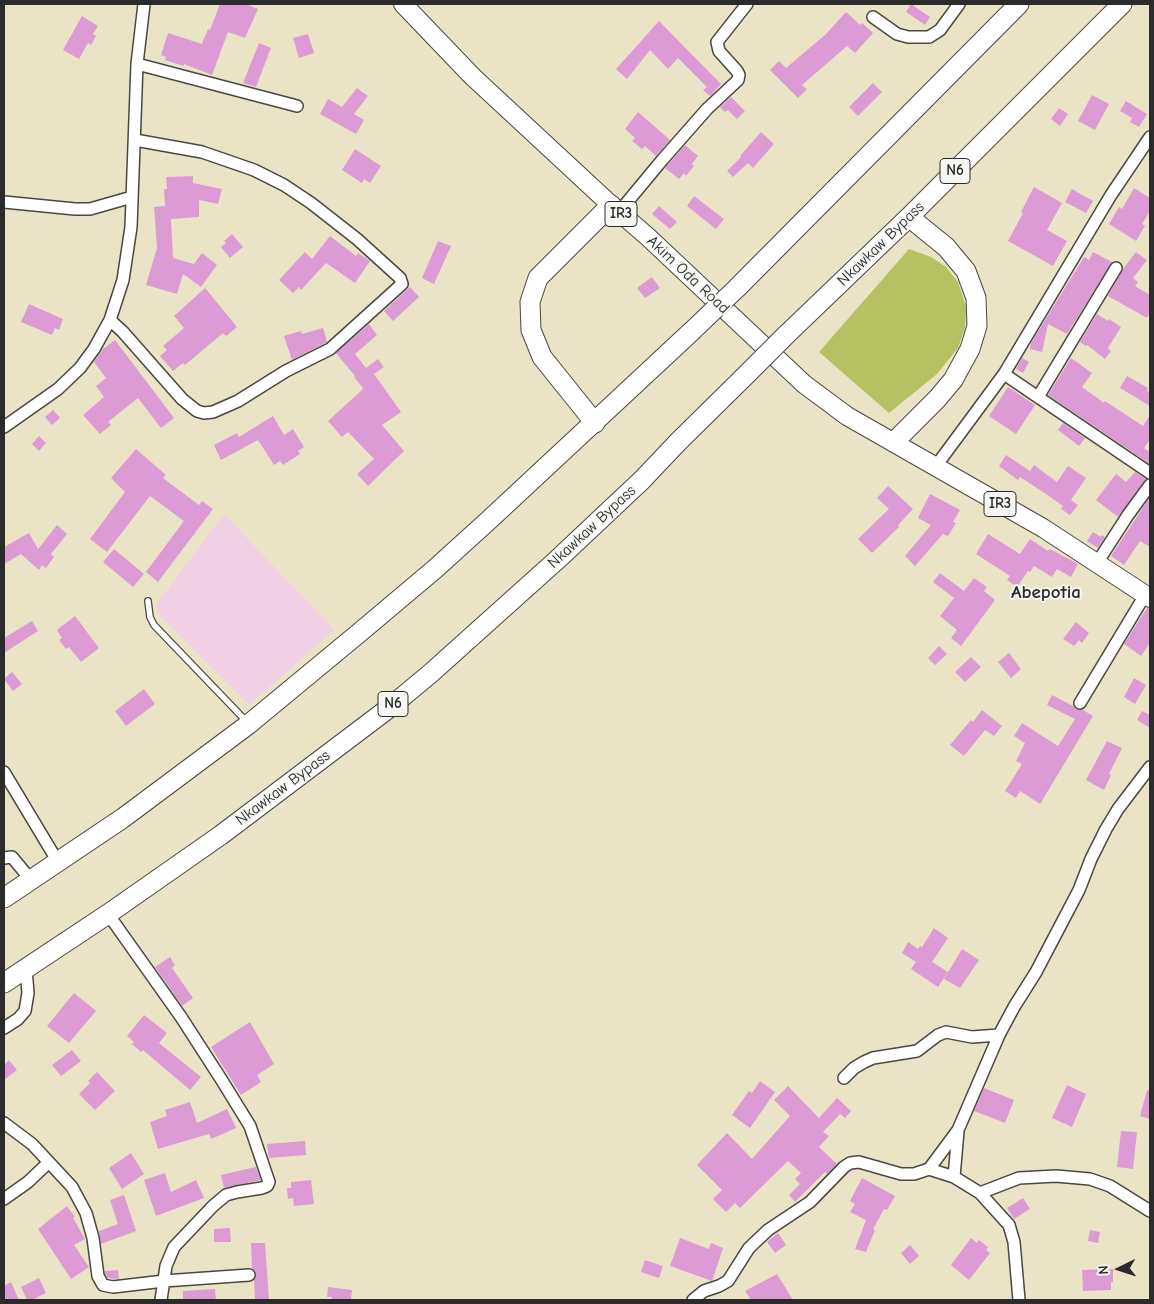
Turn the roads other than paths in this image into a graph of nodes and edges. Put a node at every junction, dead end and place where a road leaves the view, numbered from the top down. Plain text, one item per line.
1 (144, 4) edge
2 (404, 4) edge
3 (747, 4) edge
4 (959, 4) edge
5 (1122, 4) edge
6 (1014, 6) edge
7 (873, 17) dead end
8 (137, 64) junction
9 (298, 106) dead end
10 (1150, 139) edge
11 (135, 140) junction
12 (132, 197) junction
13 (4, 202) edge
14 (615, 209) junction
15 (909, 217) junction
16 (1116, 268) dead end
17 (110, 320) junction
18 (1004, 374) junction
19 (1038, 397) junction
20 (594, 423) junction
21 (4, 427) edge
22 (894, 442) junction
23 (936, 466) junction
24 (1150, 473) edge
25 (1150, 485) edge
26 (1097, 563) junction
27 (1148, 596) edge
28 (148, 601) dead end
29 (1080, 703) dead end
30 (249, 724) junction
31 (1150, 767) edge
32 (4, 772) edge
33 (4, 858) edge
34 (58, 862) junction
35 (31, 880) junction
36 (4, 898) edge
37 (108, 914) junction
38 (26, 968) junction
39 (4, 983) edge
40 (4, 1028) edge
41 (999, 1035) junction
42 (844, 1078) dead end
43 (4, 1123) edge
44 (958, 1130) junction
45 (48, 1163) junction
46 (929, 1169) junction
47 (954, 1177) junction
48 (980, 1193) junction
49 (4, 1199) edge
50 (1150, 1211) edge
51 (249, 1275) dead end
52 (164, 1281) junction
53 (161, 1300) edge
54 (693, 1300) edge
55 (1018, 1300) edge

1 - 8 street
2 - 14 main road, Akim Oda Road / IR3
3 - 14 street
4 - 7 street
5 - 15 highway, Nkawkaw Bypass / N6
6 - 20 highway, bridge
8 - 9 street
8 - 11 street
10 - 18 street
11 - 12 street
11 - 17 street
12 - 13 street
12 - 17 street
14 - 20 highway
14 - 22 main road, Akim Oda Road / IR3
15 - 22 highway
15 - 37 highway, Nkawkaw Bypass / N6, bridge
16 - 19 street
17 - 21 street
18 - 19 street
18 - 23 street
19 - 24 street
20 - 30 highway
22 - 23 main road, IR3
23 - 26 main road, IR3
25 - 26 street
26 - 27 main road, IR3
27 - 29 street
28 - 30 lane
30 - 34 highway
31 - 41 street
32 - 34 street
33 - 35 street
34 - 35 highway
35 - 36 highway
37 - 38 highway, Nkawkaw Bypass / N6
37 - 52 street
38 - 39 highway, Nkawkaw Bypass / N6
38 - 40 street
41 - 42 street
41 - 44 street
43 - 45 street
44 - 46 street
44 - 47 street
45 - 49 street
45 - 52 street
46 - 47 street
46 - 54 street
47 - 48 street
48 - 50 street
48 - 55 street
51 - 52 street
52 - 53 street

